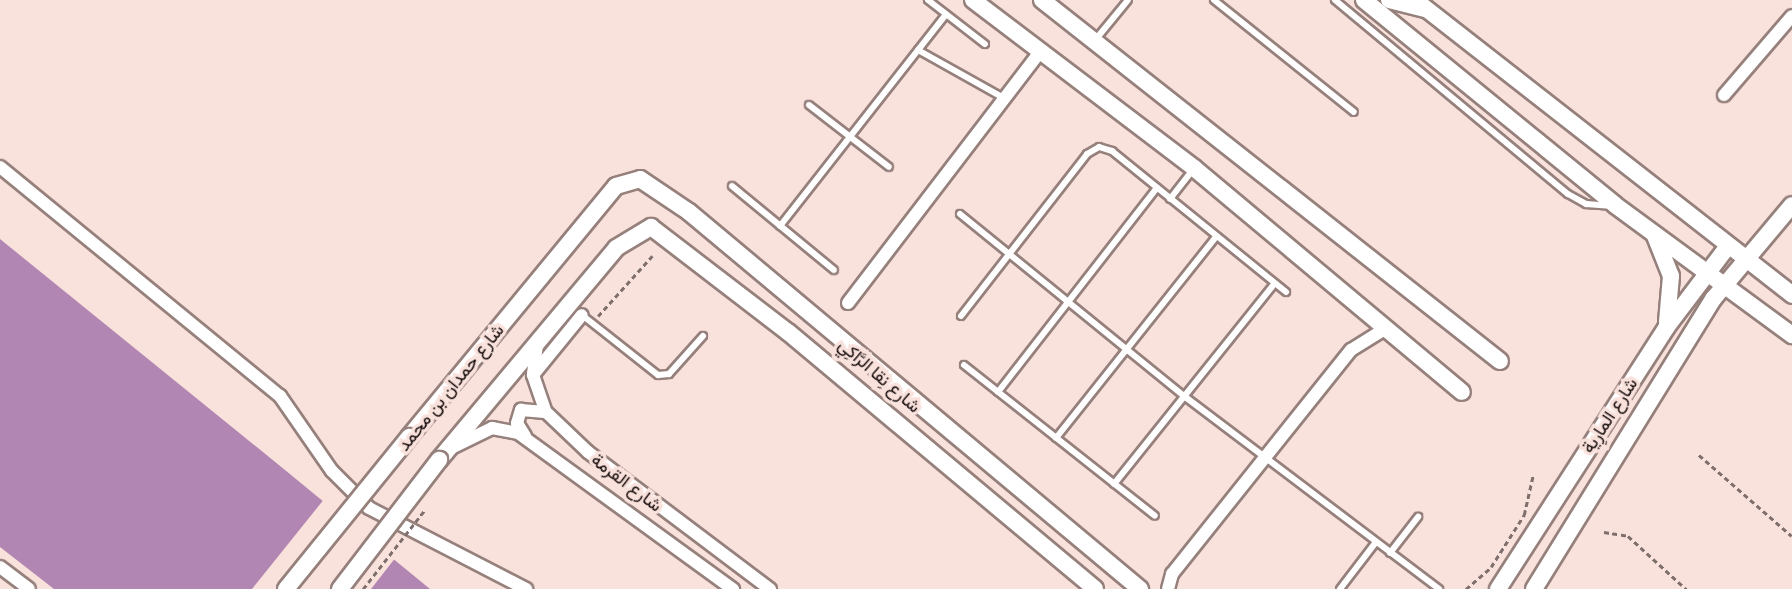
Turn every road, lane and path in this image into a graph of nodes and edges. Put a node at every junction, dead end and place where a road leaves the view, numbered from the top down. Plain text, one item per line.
1 (928, 0) edge
2 (973, 0) edge
3 (1042, 0) edge
4 (1128, 0) edge
5 (1214, 0) edge
6 (1335, 0) edge
7 (1364, 0) edge
8 (1389, 0) edge
9 (1420, 4) edge
10 (946, 14) junction
11 (1792, 16) edge
12 (1094, 41) junction
13 (985, 44) dead end
14 (918, 50) junction
15 (1045, 53) junction
16 (1724, 95) dead end
17 (1006, 99) junction
18 (809, 106) dead end
19 (1354, 111) dead end
20 (850, 137) junction
21 (0, 167) edge
22 (889, 167) dead end
23 (1194, 168) junction
24 (616, 186) joint
25 (732, 186) dead end
26 (1157, 188) junction
27 (1170, 199) junction
28 (1615, 205) junction
29 (1792, 205) edge
30 (960, 214) dead end
31 (780, 226) junction
32 (651, 227) joint
33 (1652, 231) junction
34 (1216, 237) junction
35 (1728, 246) junction
36 (1010, 255) junction
37 (652, 256) dead end
38 (1741, 263) junction
39 (834, 270) dead end
40 (1708, 271) junction
41 (1274, 284) junction
42 (1724, 284) junction
43 (1286, 292) dead end
44 (1792, 295) edge
45 (1068, 302) junction
46 (848, 303) dead end
47 (1792, 307) edge
48 (961, 316) dead end
49 (587, 319) junction
50 (1666, 328) junction
51 (1384, 329) junction
52 (1792, 335) edge
53 (703, 336) dead end
54 (537, 344) junction
55 (1126, 349) junction
56 (1500, 361) dead end
57 (964, 365) dead end
58 (533, 375) junction
59 (998, 391) junction
60 (1462, 392) dead end
61 (1184, 396) junction
62 (546, 412) junction
63 (527, 438) junction
64 (1056, 438) junction
65 (443, 455) junction
66 (1699, 455) dead end
67 (1265, 458) junction
68 (1533, 475) dead end
69 (1114, 484) junction
70 (424, 511) dead end
71 (1155, 516) dead end
72 (1418, 517) dead end
73 (1604, 532) dead end
74 (1792, 536) edge
75 (1376, 542) junction
76 (1390, 553) junction
77 (0, 567) edge
78 (1434, 588) edge
79 (29, 589) edge
80 (286, 589) edge
81 (340, 589) edge
82 (363, 589) edge
83 (526, 589) edge
84 (733, 589) edge
85 (770, 589) edge
86 (1094, 589) edge
87 (1140, 589) edge
88 (1168, 589) edge
89 (1340, 589) edge
90 (1466, 589) edge
91 (1498, 589) edge
92 (1534, 589) edge
93 (1686, 589) edge

1 - 10 lane
2 - 15 street
3 - 12 street
4 - 12 lane
5 - 19 lane
6 - 28 lane
7 - 28 street
8 - 9 street
9 - 35 street
10 - 13 lane
10 - 14 lane
11 - 16 street
12 - 56 street
14 - 17 lane
14 - 20 lane
15 - 17 street
15 - 23 street
17 - 46 street
18 - 20 lane
20 - 22 lane
20 - 31 lane
21 - 83 street
23 - 27 lane
23 - 51 street
24 - 80 street, شارع حمدان بن محمد, bridge
24 - 87 street, شارع نِقا الرَّاكِي
25 - 31 lane
26 - 27 lane
26 - 36 lane
26 - 45 lane
27 - 34 lane
28 - 33 street
29 - 38 street, شارع المارِية
30 - 36 lane
31 - 39 lane
32 - 54 street, شارع حمدان بن محمد
32 - 86 street, شارع نِقا الرَّاكِي
33 - 40 street
33 - 50 street
34 - 41 lane
34 - 55 lane
35 - 38 street
35 - 40 street, شارع المارِية
36 - 45 lane
36 - 48 lane
37 - 49 path
38 - 40 street
38 - 42 street, شارع المارِية
38 - 44 street
38 - 47 street
40 - 42 street
40 - 50 street, شارع المارِية
41 - 43 lane
41 - 61 lane
42 - 52 street
42 - 92 street, شارع المارِية
45 - 55 lane
45 - 59 lane
49 - 53 lane
49 - 58 street
50 - 91 street, شارع المارِية
51 - 60 street
51 - 67 street
54 - 58 street, شارع القرمة
54 - 65 street, شارع حمدان بن محمد
55 - 61 lane
55 - 64 lane
57 - 59 lane
58 - 62 street, شارع القرمة
59 - 64 lane
61 - 67 lane
61 - 69 lane
62 - 63 street
62 - 85 street, شارع القرمة
63 - 65 street, شارع القرمة
63 - 84 street, شارع القرمة
64 - 69 lane
65 - 81 street, شارع حمدان بن محمد, bridge
66 - 74 path
67 - 75 lane
67 - 88 street
68 - 90 path
69 - 71 lane
70 - 82 path, bridge
72 - 76 lane
73 - 93 path
75 - 76 lane
75 - 89 lane
76 - 78 lane
77 - 79 street

